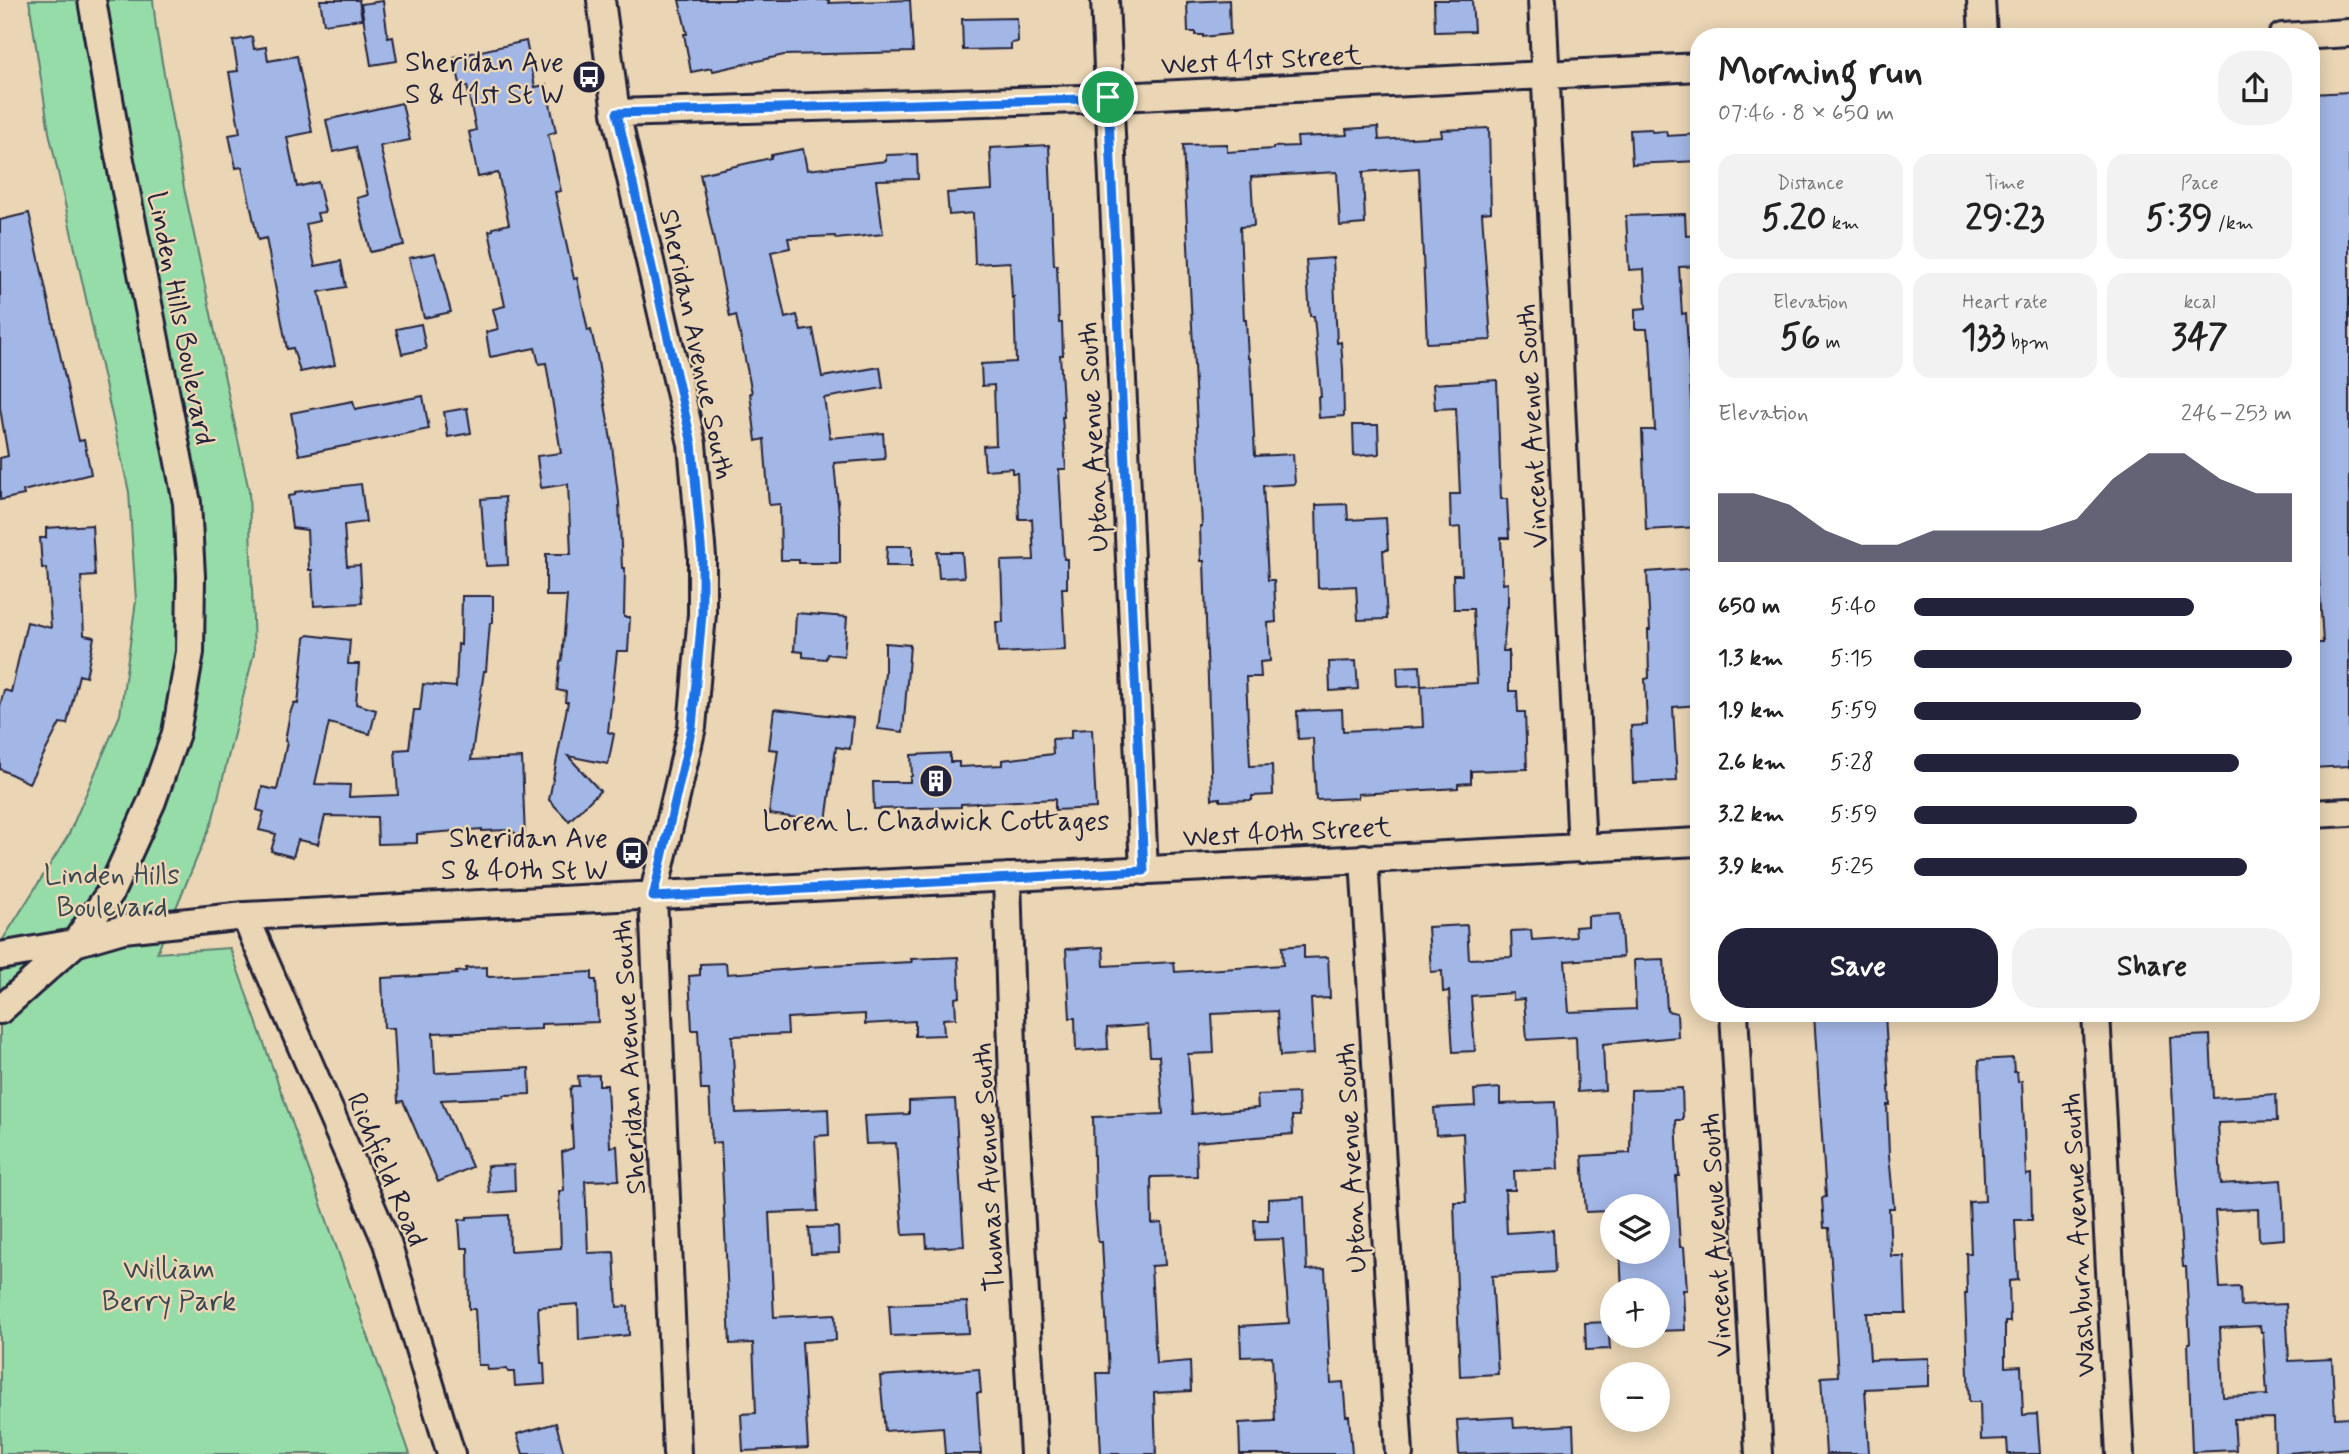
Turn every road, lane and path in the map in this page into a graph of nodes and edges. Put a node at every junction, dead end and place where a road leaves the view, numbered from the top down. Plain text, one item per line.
1 (92, 0) edge
2 (601, 0) edge
3 (1105, 0) edge
4 (1542, 0) edge
5 (1981, 0) edge
6 (1983, 28) edge
7 (2349, 33) edge
8 (2320, 35) edge
9 (1690, 67) edge
10 (1546, 75) junction
11 (1108, 97) junction
12 (617, 113) junction
13 (2349, 812) edge
14 (2320, 814) edge
15 (1690, 843) edge
16 (1582, 849) junction
17 (1364, 858) junction
18 (1144, 871) junction
19 (1007, 877) junction
20 (653, 897) junction
21 (245, 916) junction
22 (75, 943) junction
23 (0, 956) edge
24 (0, 1010) edge
25 (1735, 1022) edge
26 (2096, 1022) edge
27 (451, 1454) edge
28 (677, 1454) edge
29 (1034, 1454) edge
30 (1399, 1454) edge
31 (1759, 1454) edge
32 (2120, 1454) edge

1 - 22 street, Linden Hills Boulevard
2 - 12 street, Sheridan Avenue South
3 - 11 street, Upton Avenue South
4 - 10 street, Vincent Avenue South
5 - 6 street
7 - 8 street
9 - 10 street, West 41st Street
10 - 11 street, West 41st Street
10 - 16 street, Vincent Avenue South
11 - 12 street, West 41st Street
11 - 18 street, Upton Avenue South
12 - 20 street, Sheridan Avenue South
13 - 14 street
15 - 16 street, West 40th Street
16 - 17 street, West 40th Street
17 - 18 street, West 40th Street
17 - 30 street, Upton Avenue South
18 - 19 street, West 40th Street
19 - 20 street, West 40th Street
19 - 29 street, Thomas Avenue South
20 - 21 street, West 40th Street
20 - 28 street, Sheridan Avenue South
21 - 22 street, West 40th Street
21 - 27 street, Richfield Road
22 - 23 street, West 40th Street
22 - 24 street, Linden Hills Boulevard
25 - 31 street, Vincent Avenue South
26 - 32 street, Washburn Avenue South

